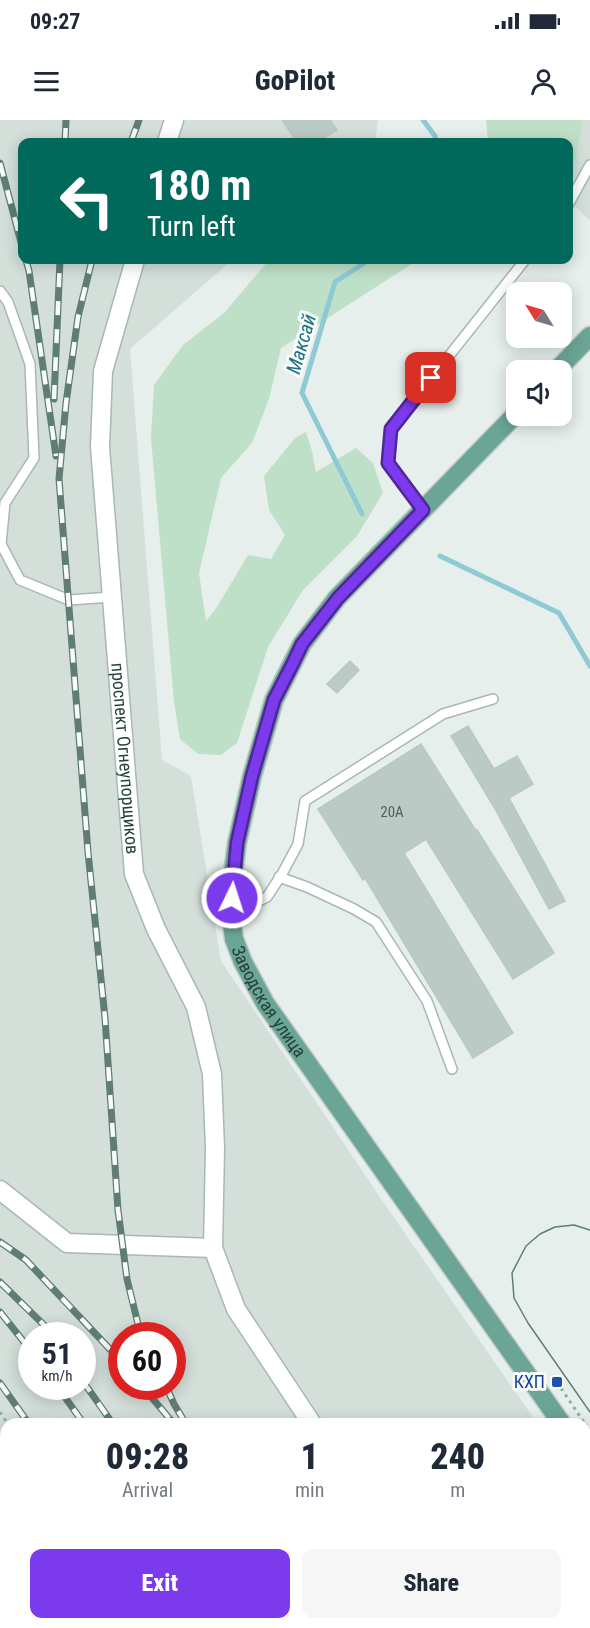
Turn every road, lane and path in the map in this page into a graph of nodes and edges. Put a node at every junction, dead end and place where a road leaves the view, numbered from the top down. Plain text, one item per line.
1 (174, 120) edge
2 (169, 138) edge
3 (590, 165) edge
4 (573, 196) edge
5 (134, 264) edge
6 (522, 264) edge
7 (0, 291) edge
8 (590, 336) edge
9 (567, 360) edge
10 (506, 424) edge
11 (423, 510) junction
12 (112, 597) junction
13 (493, 699) dead end
14 (279, 877) junction
15 (231, 915) junction
16 (452, 1069) dead end
17 (0, 1190) edge
18 (213, 1248) junction
19 (557, 1382) dead end
20 (308, 1418) edge
21 (558, 1418) edge
22 (581, 1418) edge

1 - 2 street
3 - 4 lane
5 - 12 street, проспект Огнеупорщиков
6 - 11 lane
7 - 12 lane
8 - 9 main road
10 - 11 main road, Заводская улица
11 - 15 main road, Заводская улица
12 - 18 street, проспект Огнеупорщиков
13 - 14 lane
14 - 15 lane
14 - 16 lane
15 - 21 main road, Заводская улица
17 - 18 street
18 - 20 street
19 - 22 path

